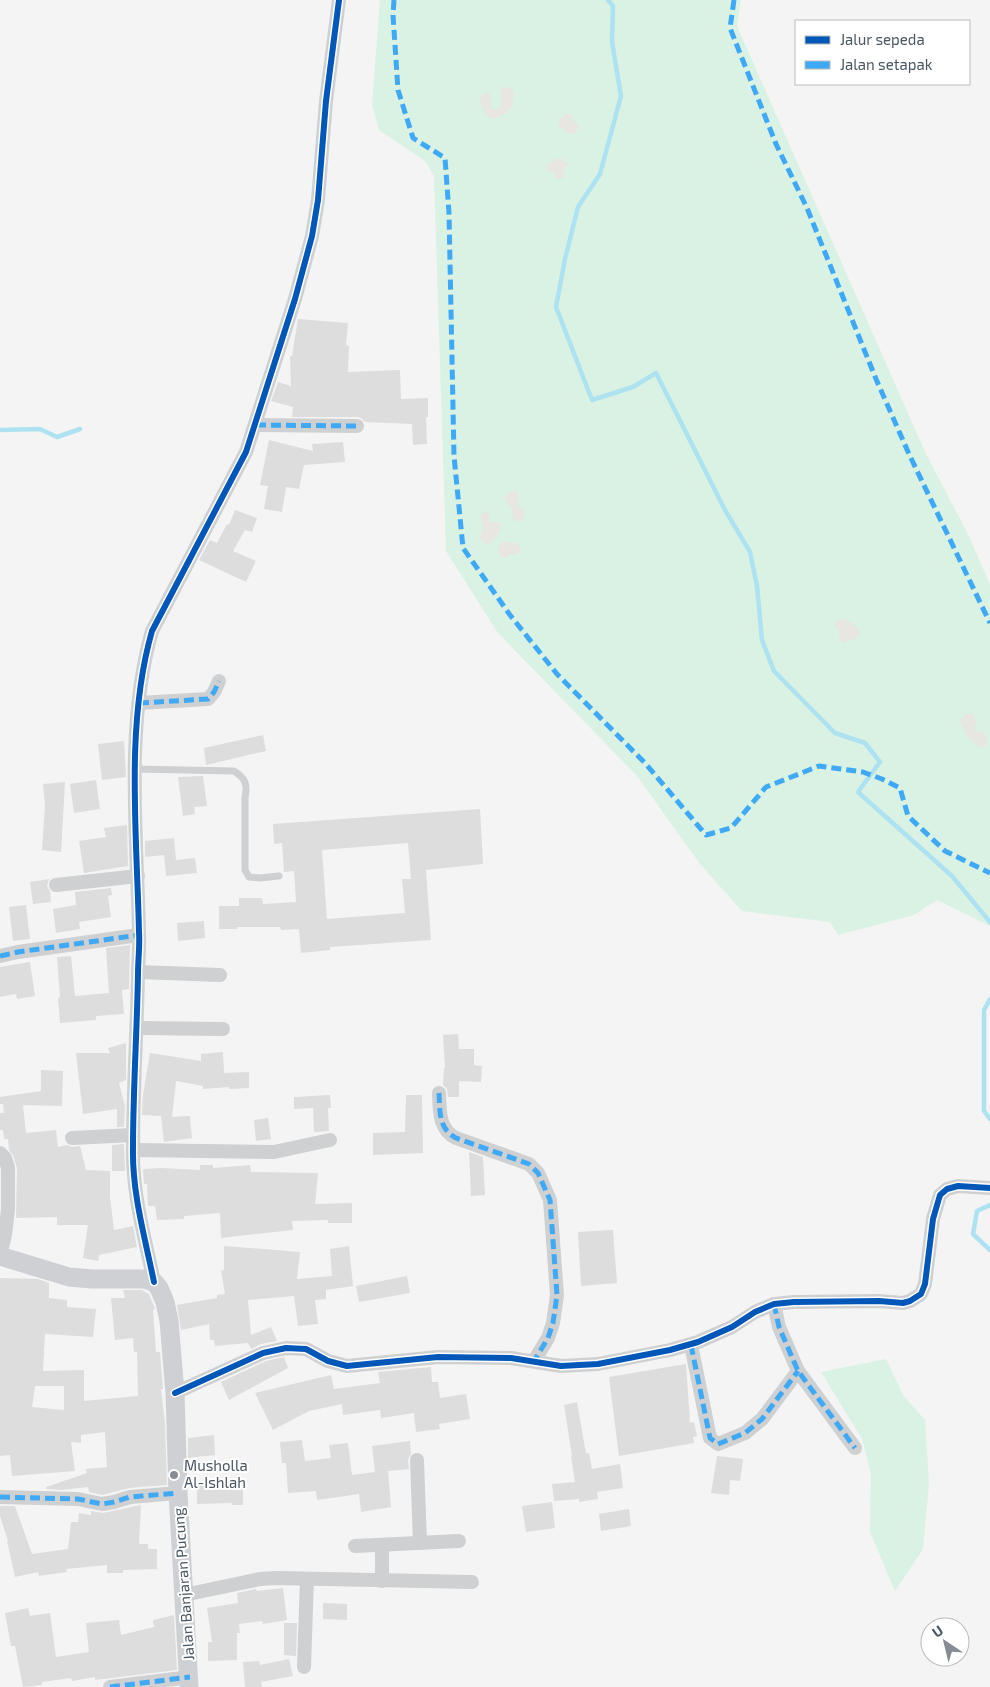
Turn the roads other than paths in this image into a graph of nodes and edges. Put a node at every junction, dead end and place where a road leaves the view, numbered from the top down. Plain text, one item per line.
1 (339, 0) edge
2 (256, 425) junction
3 (357, 426) dead end
4 (219, 681) dead end
5 (139, 703) junction
6 (135, 769) junction
7 (138, 876) junction
8 (279, 876) dead end
9 (56, 885) dead end
10 (139, 935) junction
11 (0, 956) edge
12 (138, 972) junction
13 (220, 975) dead end
14 (138, 1028) junction
15 (223, 1029) dead end
16 (439, 1093) dead end
17 (134, 1136) junction
18 (72, 1138) dead end
19 (330, 1140) dead end
20 (133, 1150) junction
21 (0, 1153) edge
22 (990, 1188) edge
23 (0, 1256) edge
24 (154, 1282) junction
25 (774, 1304) junction
26 (691, 1345) junction
27 (534, 1362) junction
28 (798, 1372) junction
29 (175, 1393) junction
30 (854, 1448) dead end
31 (417, 1460) dead end
32 (178, 1493) junction
33 (0, 1496) edge
34 (459, 1541) dead end
35 (420, 1543) junction
36 (382, 1545) junction
37 (355, 1546) dead end
38 (307, 1579) junction
39 (382, 1581) junction
40 (472, 1582) dead end
41 (184, 1595) junction
42 (304, 1667) dead end
43 (190, 1682) edge
44 (110, 1687) edge

1 - 2 street
2 - 3 street
2 - 5 street
4 - 5 street
5 - 6 street
6 - 7 street
6 - 8 lane
7 - 9 street
7 - 10 street
10 - 11 street
10 - 12 street
12 - 13 street
12 - 14 street
14 - 15 street
14 - 17 street
16 - 27 street
17 - 18 street
17 - 20 street
19 - 20 street
20 - 24 street
21 - 23 street
22 - 25 street
23 - 24 street
24 - 29 street, Jalan Banjaran Pucung
25 - 26 street
25 - 28 street
26 - 27 street
26 - 28 street
27 - 29 street
28 - 30 street
29 - 32 street, Jalan Banjaran Pucung
31 - 35 street
32 - 33 street
32 - 41 street, Jalan Banjaran Pucung
34 - 35 street
35 - 36 street
36 - 37 street
36 - 39 street
38 - 39 street
38 - 41 street
38 - 42 street
39 - 40 street
41 - 43 street, Jalan Banjaran Pucung
43 - 44 street

